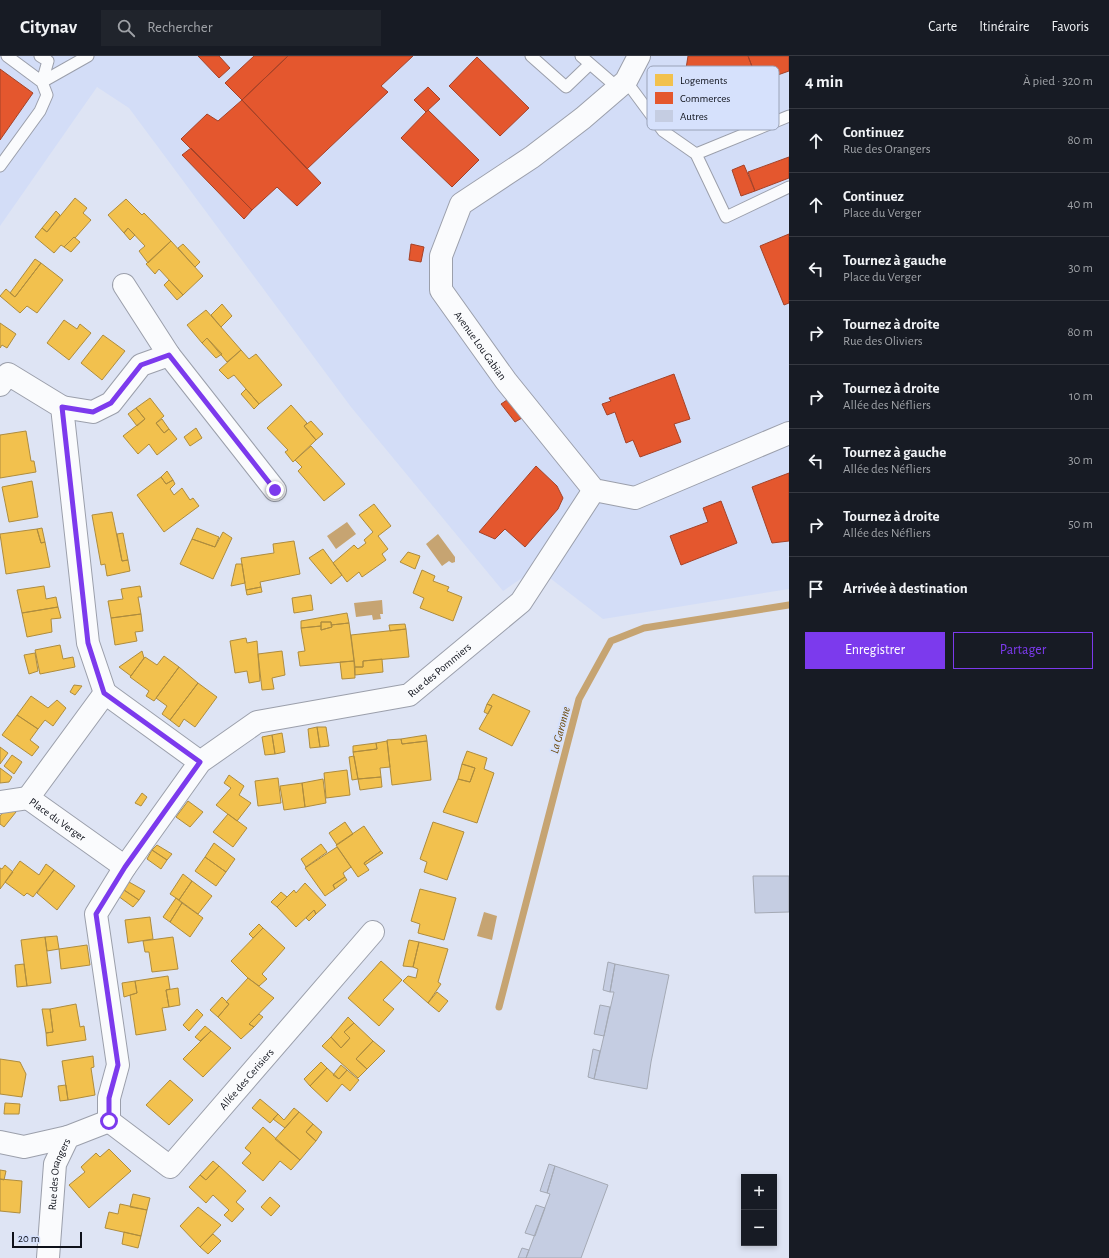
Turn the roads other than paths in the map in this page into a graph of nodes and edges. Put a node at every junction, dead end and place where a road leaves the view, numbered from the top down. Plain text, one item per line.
1 (7, 56) edge
2 (40, 56) edge
3 (88, 56) edge
4 (531, 56) edge
5 (581, 56) edge
6 (639, 56) edge
7 (590, 64) junction
8 (42, 82) junction
9 (622, 84) junction
10 (647, 113) edge
11 (789, 116) edge
12 (779, 120) edge
13 (662, 130) edge
14 (755, 130) edge
15 (696, 154) junction
16 (0, 166) edge
17 (789, 187) edge
18 (124, 285) dead end
19 (169, 355) junction
20 (0, 385) edge
21 (62, 407) junction
22 (789, 433) edge
23 (275, 490) dead end
24 (594, 490) junction
25 (104, 693) junction
26 (200, 762) junction
27 (28, 798) junction
28 (0, 802) edge
29 (125, 867) junction
30 (373, 932) dead end
31 (109, 1121) junction
32 (68, 1137) junction
33 (0, 1142) edge
34 (48, 1258) edge

1 - 8 lane
2 - 8 lane
3 - 8 lane
4 - 7 lane
5 - 7 lane
6 - 9 street, Avenue Lou Gabian
7 - 9 lane
8 - 16 lane
9 - 10 lane
9 - 24 street, Avenue Lou Gabian
11 - 12 lane
13 - 15 lane
14 - 15 lane
15 - 17 lane
18 - 19 street
19 - 21 street
19 - 23 street
20 - 21 street
21 - 25 street
22 - 24 street
24 - 26 street, Rue des Pommiers
25 - 26 street
25 - 27 street, Place du Verger
26 - 29 street
27 - 28 street
27 - 29 street, Place du Verger
29 - 31 street
30 - 31 street, Allée des Cerisiers
31 - 32 street, Rue des Orangers
32 - 33 street
32 - 34 street, Rue des Orangers

